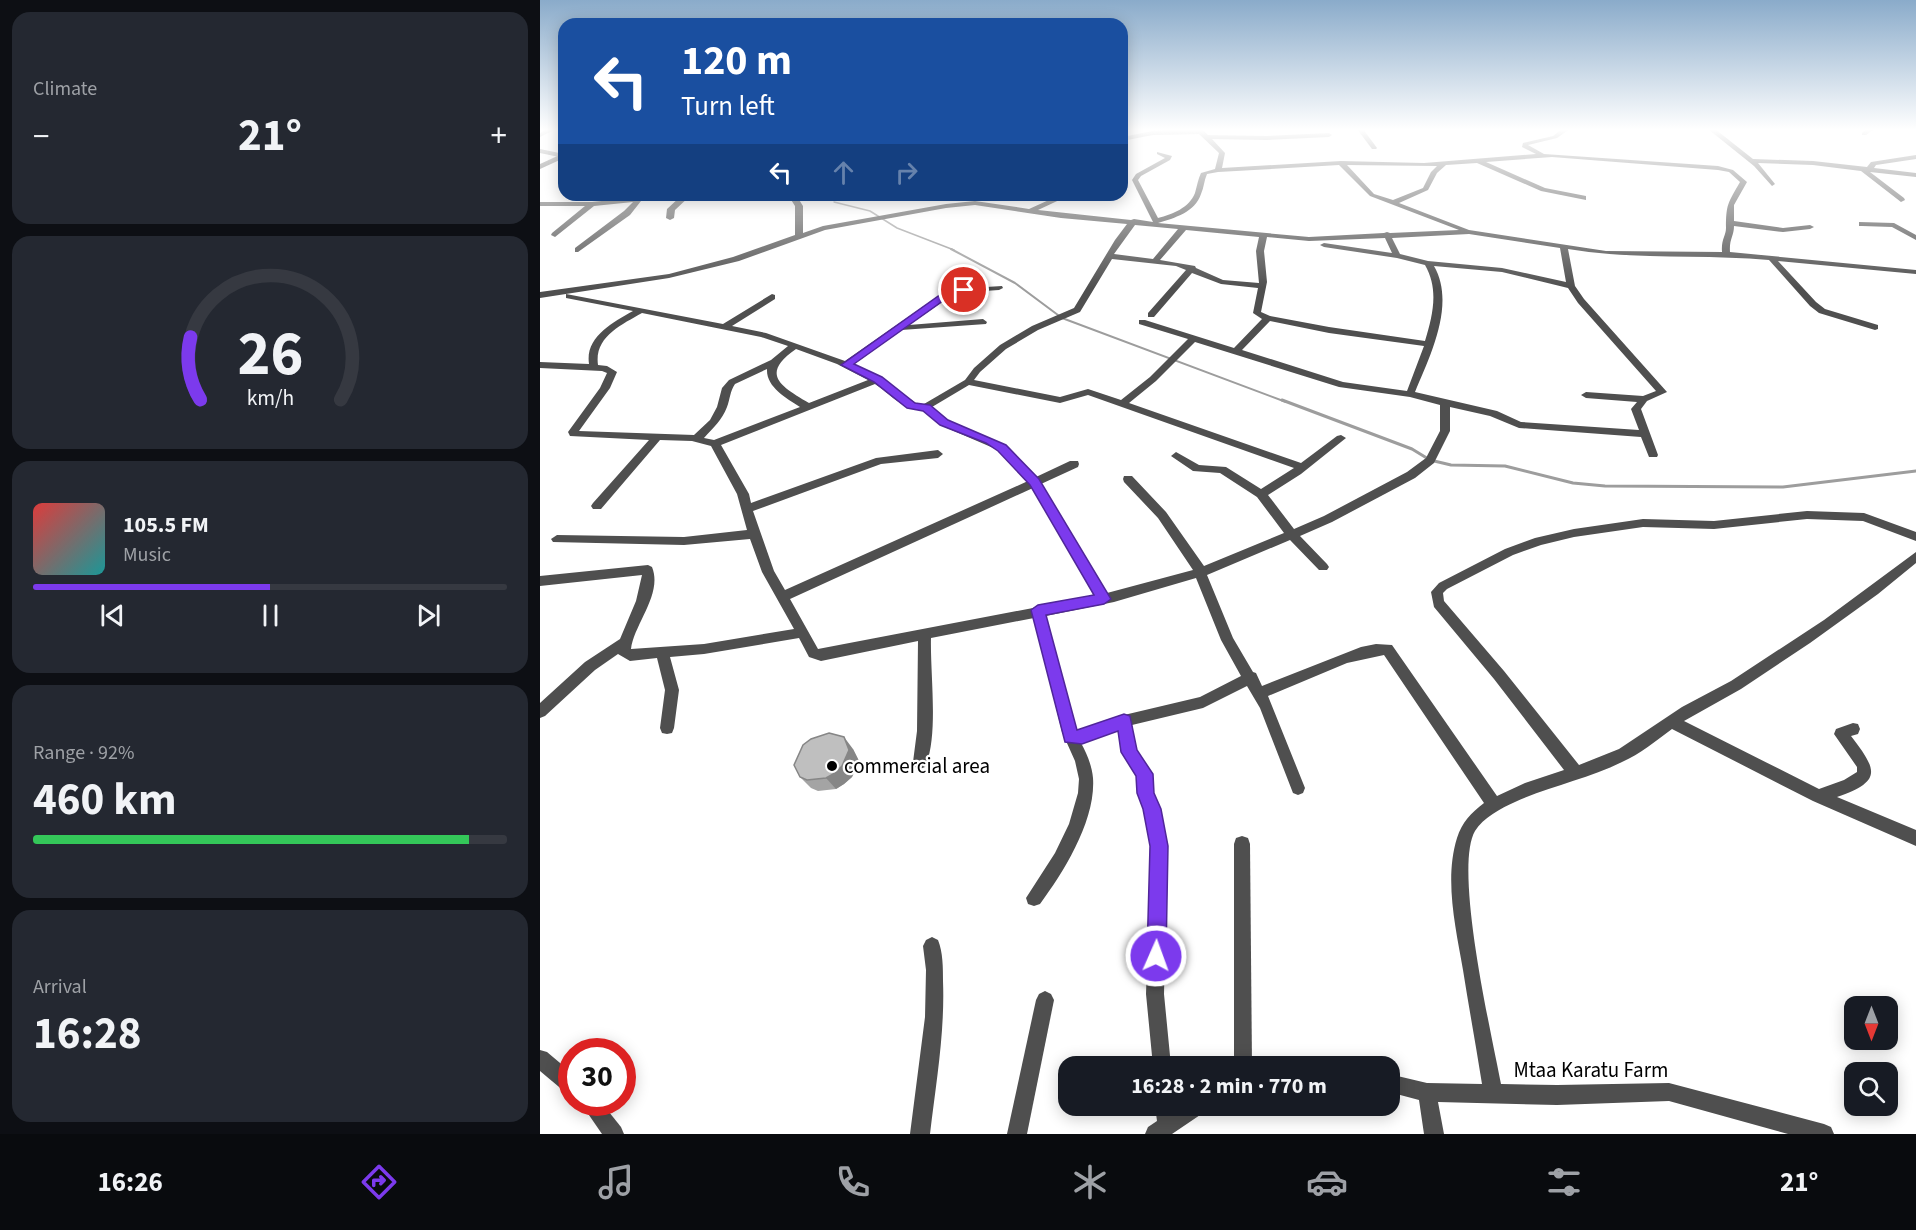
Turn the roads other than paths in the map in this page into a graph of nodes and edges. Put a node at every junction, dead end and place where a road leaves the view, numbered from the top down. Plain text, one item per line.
1 (1136, 182) edge
2 (1201, 182) edge
3 (1359, 182) edge
4 (1429, 182) edge
5 (1526, 182) edge
6 (1744, 182) edge
7 (1881, 182) edge
8 (1583, 198) dead end
9 (1901, 200) dead end
10 (620, 201) edge
11 (637, 201) edge
12 (680, 201) edge
13 (796, 201) edge
14 (977, 201) edge
15 (1052, 201) edge
16 (975, 203) junction
17 (1393, 203) junction
18 (540, 204) edge
19 (592, 204) junction
20 (1030, 211) junction
21 (670, 218) dead end
22 (1433, 220) junction
23 (1134, 221) junction
24 (1152, 222) junction
25 (1729, 223) junction
26 (1862, 224) dead end
27 (1185, 226) junction
28 (1810, 227) dead end
29 (1916, 228) edge
30 (1902, 230) junction
31 (1469, 232) junction
32 (1442, 233) junction
33 (1264, 234) junction
34 (1387, 234) junction
35 (555, 235) dead end
36 (799, 235) junction
37 (1305, 238) junction
38 (1916, 238) edge
39 (1563, 246) junction
40 (578, 250) dead end
41 (1726, 254) junction
42 (1110, 256) junction
43 (1397, 256) junction
44 (1771, 258) junction
45 (1155, 261) junction
46 (1428, 263) junction
47 (1192, 268) junction
48 (1916, 272) edge
49 (1261, 285) junction
50 (1571, 286) junction
51 (999, 288) dead end
52 (559, 294) junction
53 (540, 295) edge
54 (772, 297) dead end
55 (642, 310) junction
56 (1151, 315) dead end
57 (1268, 318) junction
58 (983, 322) dead end
59 (1142, 322) dead end
60 (725, 327) junction
61 (1875, 327) dead end
62 (902, 328) junction
63 (1194, 338) junction
64 (1428, 344) junction
65 (795, 345) junction
66 (1237, 350) junction
67 (772, 363) junction
68 (540, 365) edge
69 (846, 365) junction
70 (594, 368) junction
71 (878, 379) junction
72 (968, 382) junction
73 (1410, 394) junction
74 (1586, 395) dead end
75 (1644, 399) junction
76 (1445, 403) junction
77 (1122, 404) junction
78 (808, 407) junction
79 (926, 407) junction
80 (1645, 434) junction
81 (656, 438) junction
82 (1341, 438) dead end
83 (696, 439) junction
84 (715, 444) junction
85 (938, 454) dead end
86 (1653, 455) dead end
87 (1176, 456) dead end
88 (1074, 464) dead end
89 (1302, 467) junction
90 (1128, 479) dead end
91 (1035, 482) junction
92 (1261, 494) junction
93 (597, 506) dead end
94 (747, 509) junction
95 (754, 534) junction
96 (1292, 535) junction
97 (1916, 537) edge
98 (557, 539) dead end
99 (1916, 556) edge
100 (1323, 567) dead end
101 (1199, 573) junction
102 (540, 581) edge
103 (781, 597) junction
104 (1104, 599) junction
105 (1038, 610) junction
106 (800, 633) junction
107 (925, 636) junction
108 (624, 643) junction
109 (663, 654) junction
110 (1251, 677) junction
111 (1260, 693) junction
112 (540, 712) edge
113 (1124, 721) junction
114 (1671, 722) junction
115 (667, 728) dead end
116 (1853, 729) dead end
117 (1076, 739) junction
118 (920, 762) dead end
119 (1576, 773) junction
120 (1298, 788) dead end
121 (1818, 796) junction
122 (1495, 806) junction
123 (1916, 838) edge
124 (1242, 844) dead end
125 (1034, 897) dead end
126 (932, 946) dead end
127 (1045, 1000) dead end
128 (1161, 1056) edge
129 (1243, 1056) edge
130 (540, 1059) edge
131 (558, 1073) edge
132 (1400, 1086) edge
133 (1427, 1092) junction
134 (1493, 1093) junction
135 (600, 1116) edge
136 (614, 1134) edge
137 (920, 1134) edge
138 (1017, 1134) edge
139 (1434, 1134) edge
140 (1824, 1134) edge

1 - 24 street
2 - 24 street
3 - 17 street
4 - 17 street
5 - 8 street
6 - 25 street
7 - 9 street
10 - 19 street
11 - 40 street
12 - 21 street
13 - 36 street
14 - 16 street
15 - 20 street
16 - 20 street
16 - 36 street
17 - 22 street
18 - 19 street
19 - 35 street
20 - 23 street
22 - 31 street
22 - 32 street
23 - 24 street
23 - 42 street
24 - 27 street
25 - 28 street
25 - 41 street
26 - 30 street
27 - 33 street
27 - 45 street
29 - 30 street
30 - 38 street
31 - 32 street
31 - 39 street
32 - 34 street
33 - 37 street
33 - 49 street
34 - 37 street
34 - 43 street
36 - 52 street
37 - 43 street
39 - 41 street
39 - 50 street
41 - 44 street
42 - 45 street
42 - 72 street
43 - 46 street
44 - 48 street
44 - 61 street
45 - 47 street
46 - 50 street
46 - 64 street
47 - 49 street
47 - 56 street
49 - 57 street
50 - 75 street
51 - 62 street
52 - 53 street
52 - 55 street
54 - 60 street
55 - 60 street
55 - 70 street
57 - 64 street
57 - 66 street
58 - 62 street
59 - 63 street
60 - 65 street
62 - 69 street
63 - 66 street
63 - 77 street
64 - 73 street
65 - 67 street
65 - 69 street
66 - 73 street
67 - 78 street
67 - 83 street
68 - 70 street
69 - 71 street
70 - 81 street
71 - 78 street
71 - 79 street
72 - 77 street
72 - 79 street
73 - 76 street
74 - 75 street
75 - 80 street
76 - 80 street
76 - 96 street
77 - 89 street
78 - 84 street
79 - 91 street
80 - 86 street
81 - 83 street
81 - 93 street
82 - 89 street
83 - 84 street
84 - 94 street
85 - 94 street
87 - 92 street
88 - 91 street
89 - 92 street
90 - 101 street
91 - 103 street
91 - 104 street
92 - 96 street
94 - 95 street
95 - 98 street
95 - 103 street
96 - 100 street
96 - 101 street
97 - 119 street
99 - 114 street
101 - 104 street
101 - 110 street
102 - 108 street
103 - 106 street
104 - 105 street
105 - 107 street
105 - 117 street
106 - 107 street
106 - 109 street
107 - 118 street
108 - 109 street
108 - 112 street
109 - 115 street
110 - 111 street
110 - 113 street
111 - 120 street
111 - 122 street
113 - 117 street
113 - 128 street
114 - 119 street
114 - 121 street
116 - 121 street
117 - 125 street
119 - 122 street
121 - 123 street
122 - 134 street
124 - 129 street
126 - 137 street
127 - 138 street
130 - 131 street
132 - 133 street, Mtaa Karatu Farm
133 - 134 street, Mtaa Karatu Farm
133 - 139 street
134 - 140 street, Mtaa Karatu Farm
135 - 136 street

